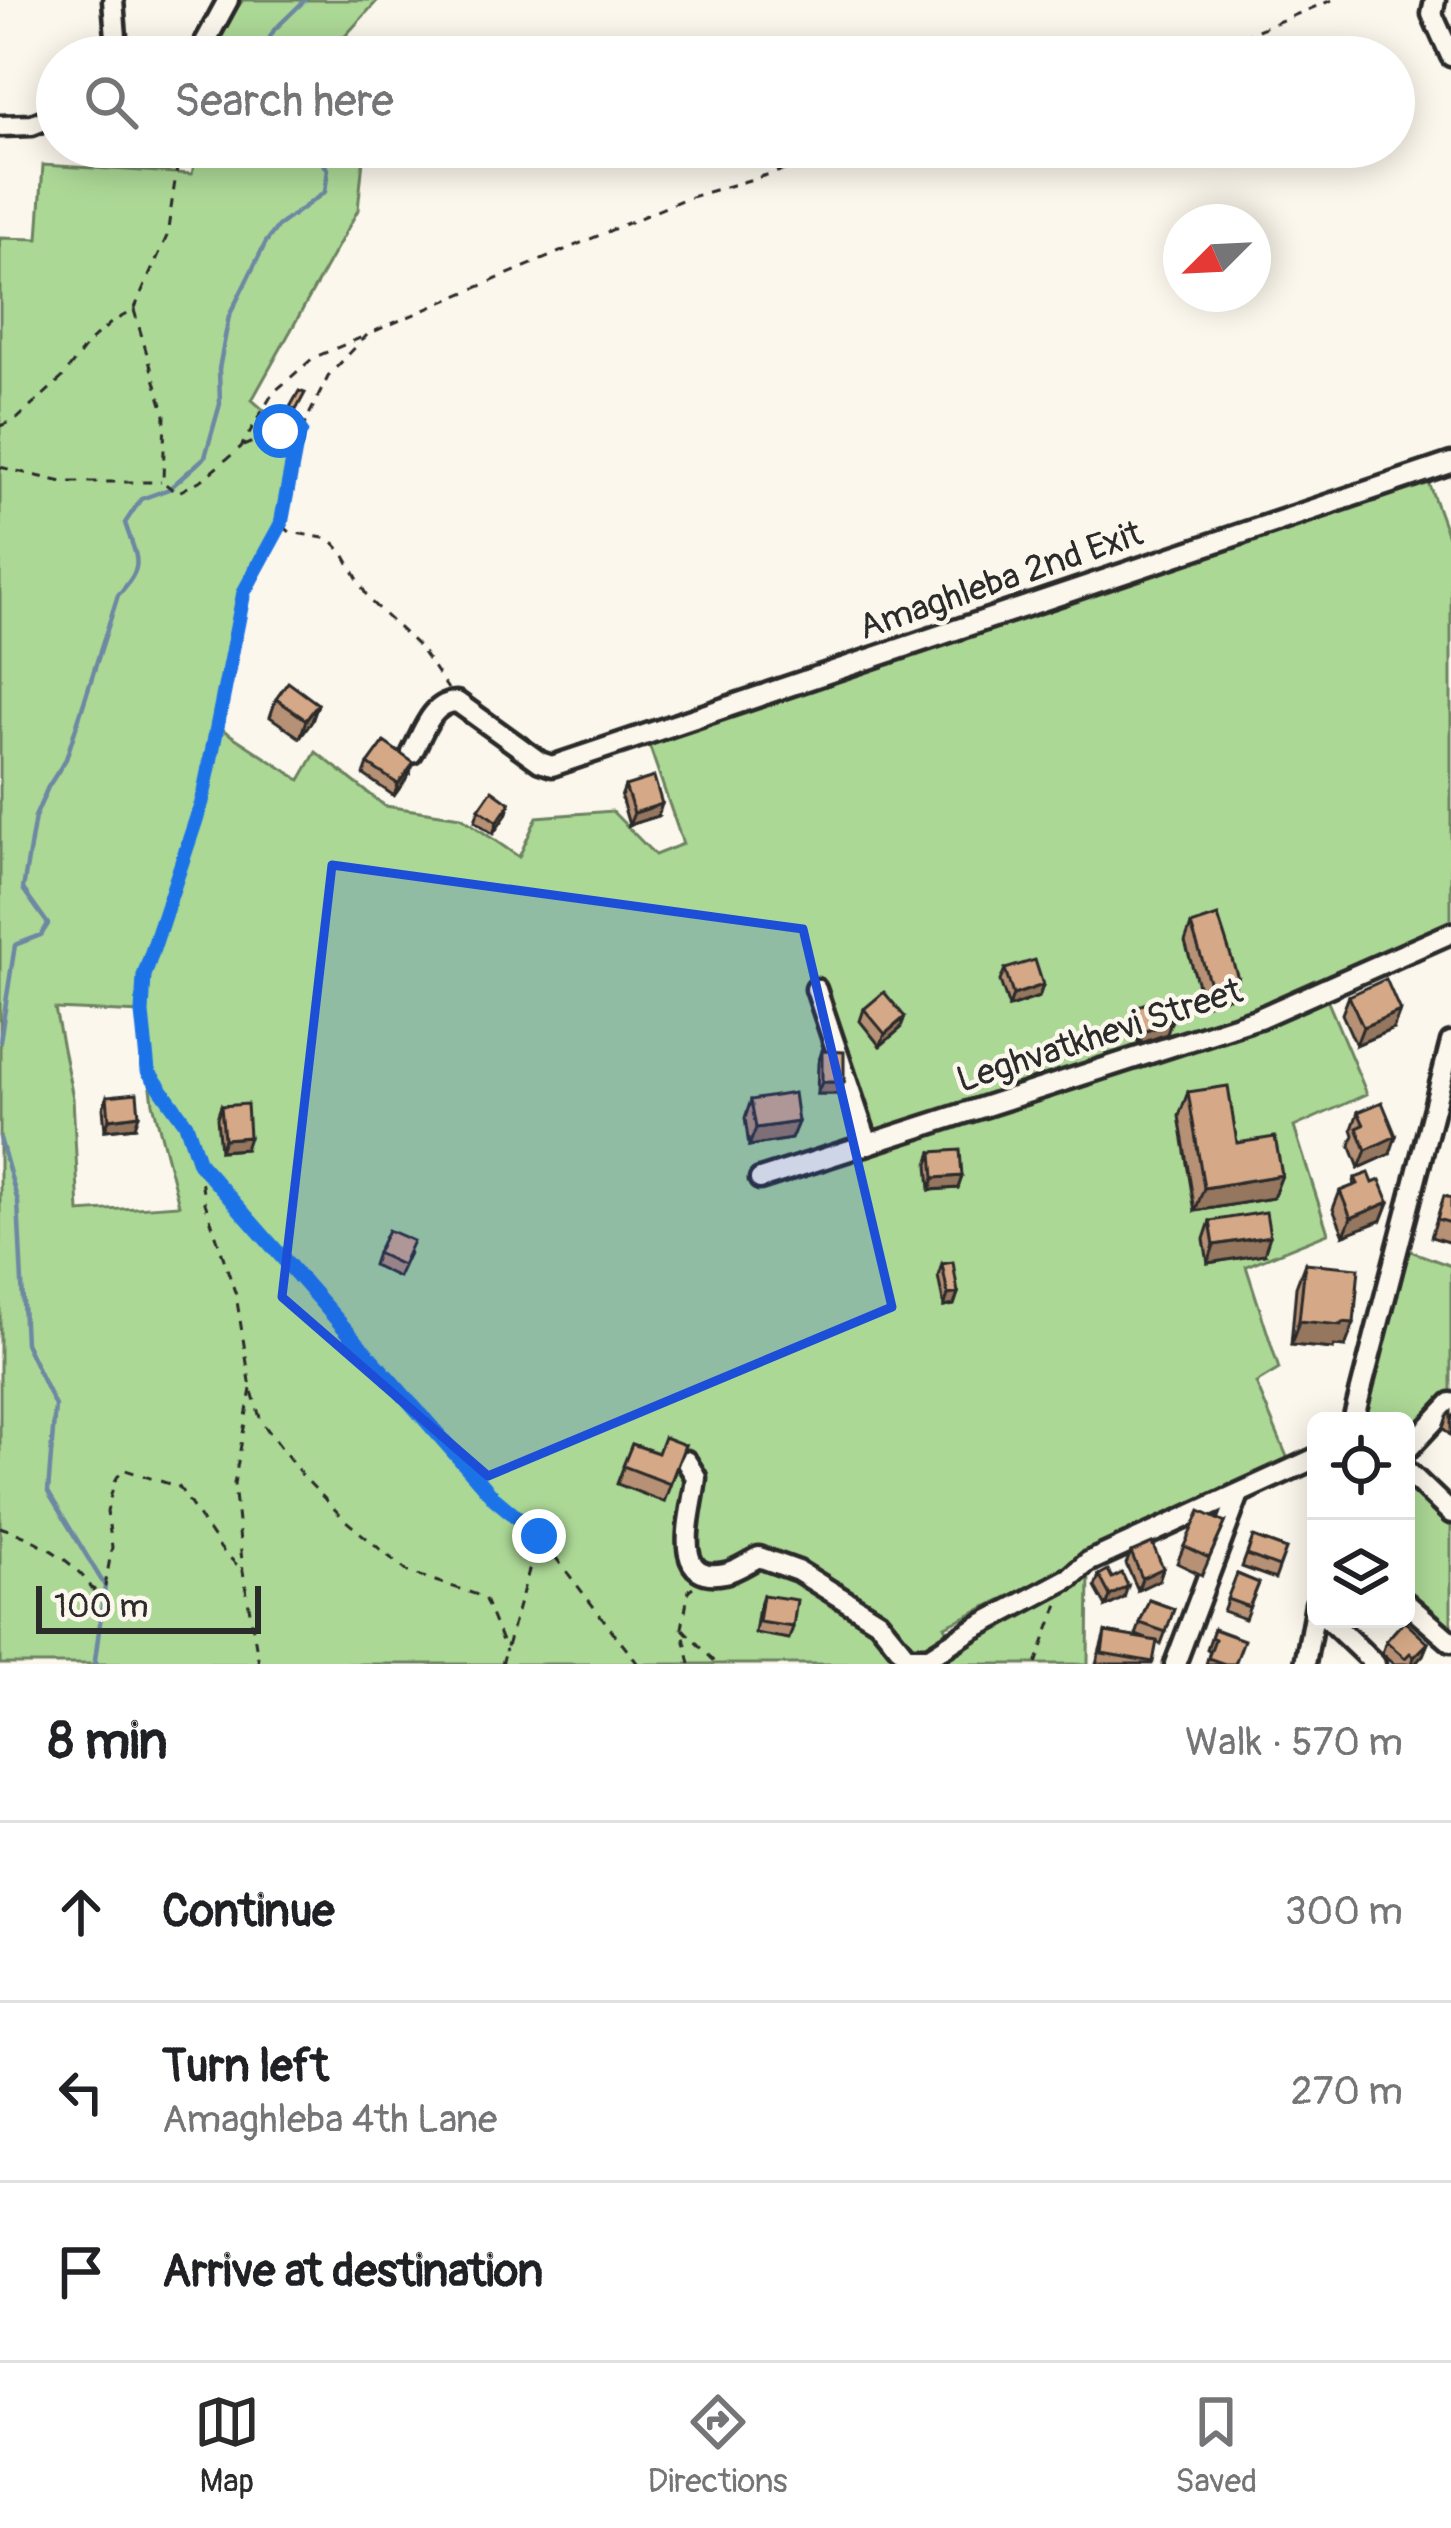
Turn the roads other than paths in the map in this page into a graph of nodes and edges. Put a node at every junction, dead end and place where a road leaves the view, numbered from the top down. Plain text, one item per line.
1 (113, 0) edge
2 (228, 0) edge
3 (1435, 0) edge
4 (116, 36) edge
5 (208, 36) edge
6 (1451, 56) edge
7 (36, 123) edge
8 (0, 126) edge
9 (1451, 463) edge
10 (412, 753) dead end
11 (1451, 933) edge
12 (816, 989) dead end
13 (1451, 1042) edge
14 (1442, 1110) edge
15 (868, 1144) junction
16 (760, 1179) dead end
17 (1451, 1403) edge
18 (1356, 1412) edge
19 (1415, 1441) edge
20 (686, 1461) edge
21 (1307, 1462) edge
22 (1415, 1478) edge
23 (1239, 1494) junction
24 (1451, 1513) edge
25 (1415, 1611) edge
26 (1312, 1628) edge
27 (1337, 1628) edge
28 (1451, 1642) edge
29 (1175, 1664) edge
30 (1305, 1664) edge
31 (1375, 1664) edge

1 - 4 street
2 - 5 street
3 - 6 street
7 - 8 street
9 - 10 street, Amaghleba 2nd Exit
11 - 15 street, Leghvatkhevi Street
12 - 15 street
13 - 14 street
14 - 18 street
15 - 16 street, Leghvatkhevi Street
17 - 19 street
20 - 23 street
21 - 23 street
22 - 24 street
23 - 29 street
25 - 28 street
26 - 30 street
27 - 31 street

